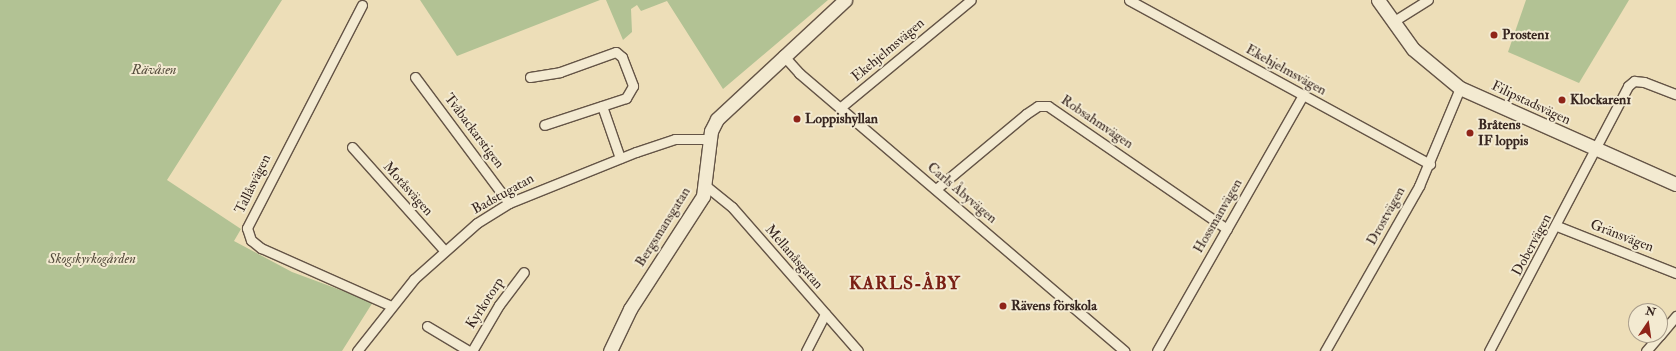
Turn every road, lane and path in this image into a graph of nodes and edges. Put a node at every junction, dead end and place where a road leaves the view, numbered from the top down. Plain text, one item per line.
1 (845, 0) edge
2 (971, 0) edge
3 (1129, 0) edge
4 (1378, 0) edge
5 (1388, 0) edge
6 (1428, 0) edge
7 (362, 5) dead end
8 (1394, 21) junction
9 (783, 55) junction
10 (415, 77) dead end
11 (530, 77) dead end
12 (1460, 88) junction
13 (1676, 94) edge
14 (1303, 95) junction
15 (602, 106) junction
16 (841, 107) junction
17 (544, 125) dead end
18 (710, 139) junction
19 (352, 147) dead end
20 (1596, 150) junction
21 (620, 158) junction
22 (1430, 164) junction
23 (1676, 184) edge
24 (706, 186) junction
25 (936, 189) junction
26 (509, 203) junction
27 (1557, 226) junction
28 (1227, 230) junction
29 (444, 250) junction
30 (524, 272) dead end
31 (1676, 274) edge
32 (391, 306) junction
33 (825, 314) junction
34 (1676, 316) edge
35 (427, 326) dead end
36 (1668, 326) edge
37 (1653, 343) edge
38 (357, 351) edge
39 (470, 351) edge
40 (610, 351) edge
41 (806, 351) edge
42 (858, 351) edge
43 (1124, 351) edge
44 (1157, 351) edge
45 (1325, 351) edge
46 (1489, 351) edge
47 (1646, 351) edge

1 - 9 street, Bergsmansgatan
2 - 16 street, Ekehjelmsvägen
3 - 14 street, Ekehjelmsvägen
4 - 8 street, Filipstadsvägen
5 - 8 street, Filipstadsvägen
6 - 8 street
7 - 32 street, Tallåsvägen
8 - 12 street, Filipstadsvägen
9 - 16 street, Carls Åbyvägen
9 - 18 street, Bergsmansgatan
10 - 26 street, Tvåbackarstigen
11 - 15 street
12 - 20 street, Filipstadsvägen
12 - 22 street, Drostvägen
13 - 20 street, Dobervägen
14 - 22 street, Ekehjelmsvägen
14 - 28 street, Hossmanvägen
15 - 17 street
15 - 21 street
16 - 25 street, Carls Åbyvägen
18 - 21 street, Badstugatan
18 - 24 street, Bergsmansgatan
19 - 29 street, Motåsvägen
20 - 23 street, Filipstadsvägen
20 - 27 street, Dobervägen
21 - 26 street, Badstugatan
22 - 45 street, Drostvägen
24 - 33 street, Mellanåsgatan
24 - 40 street, Bergsmansgatan
25 - 28 street, Robsahmvägen
25 - 43 street, Carls Åbyvägen
26 - 29 street, Badstugatan
27 - 31 street, Gränsvägen
27 - 46 street, Dobervägen
28 - 44 street, Hossmanvägen
29 - 32 street, Badstugatan
30 - 39 street, Kyrkotorp
32 - 38 street, Badstugatan
33 - 41 street
33 - 42 street, Mellanåsgatan
34 - 36 street
35 - 39 street, Kyrkotorp
37 - 47 street

